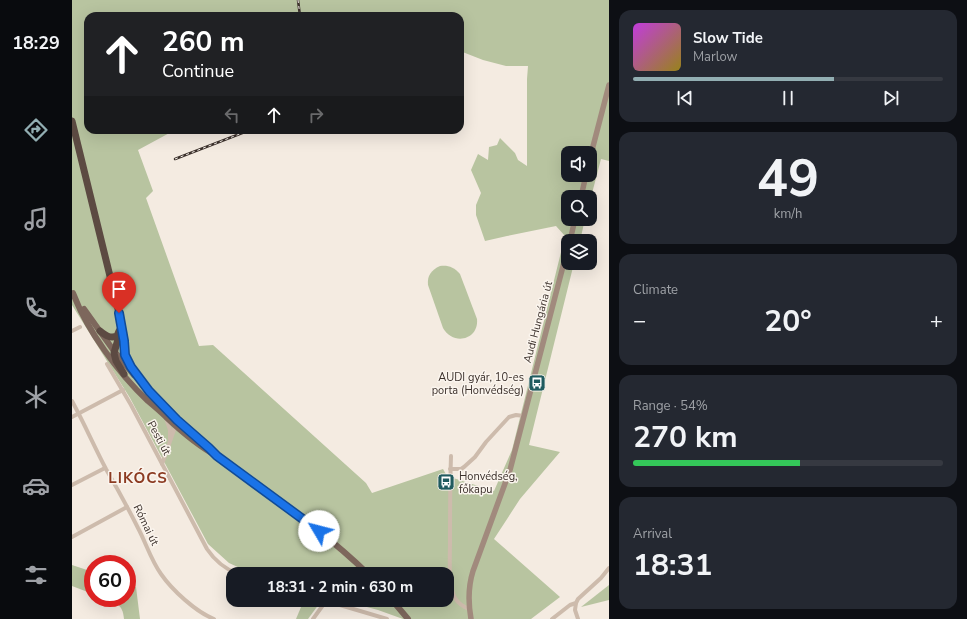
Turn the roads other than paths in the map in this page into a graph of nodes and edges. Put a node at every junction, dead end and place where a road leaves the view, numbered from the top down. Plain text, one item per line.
1 (609, 85) edge
2 (72, 121) edge
3 (593, 146) edge
4 (562, 270) edge
5 (72, 292) edge
6 (121, 325) junction
7 (80, 327) dead end
8 (72, 331) edge
9 (100, 331) junction
10 (114, 351) junction
11 (107, 364) dead end
12 (124, 374) junction
13 (123, 390) junction
14 (149, 391) junction
15 (72, 400) edge
16 (79, 414) junction
17 (165, 416) junction
18 (524, 416) junction
19 (72, 417) edge
20 (176, 423) junction
21 (185, 434) junction
22 (169, 443) junction
23 (217, 456) junction
24 (451, 456) dead end
25 (162, 464) junction
26 (105, 468) junction
27 (450, 469) junction
28 (72, 485) edge
29 (128, 507) junction
30 (72, 537) edge
31 (361, 567) edge
32 (226, 568) edge
33 (609, 568) edge
34 (576, 603) junction
35 (321, 607) edge
36 (348, 607) edge
37 (398, 607) edge
38 (469, 609) junction
39 (214, 619) edge
40 (313, 619) edge
41 (387, 619) edge
42 (408, 619) edge
43 (471, 619) edge
44 (552, 619) edge
45 (578, 619) edge

1 - 3 street
2 - 6 highway
4 - 18 street, Audi Hungária út
5 - 9 main road
5 - 12 main road
6 - 9 highway
6 - 10 highway
6 - 14 highway
7 - 8 street
9 - 10 main road
10 - 12 highway
10 - 14 main road
11 - 13 street, Pesti út
12 - 17 main road
13 - 16 street
13 - 25 street, Pesti út
14 - 20 main road
15 - 16 street, Római út
16 - 19 street
16 - 26 street, Római út
17 - 20 main road
17 - 22 street
18 - 27 street
18 - 38 street, Audi Hungária út
20 - 21 main road
20 - 22 street
20 - 23 main road
21 - 22 street
21 - 23 main road
22 - 25 street
23 - 31 main road
24 - 27 street
25 - 32 street, Pesti út
26 - 28 street
26 - 29 street, Római út
27 - 38 street
29 - 30 street
29 - 39 street, Római út
33 - 34 street
34 - 44 street
34 - 45 street
35 - 40 street
36 - 41 street
37 - 42 main road
38 - 43 street, Audi Hungária út

